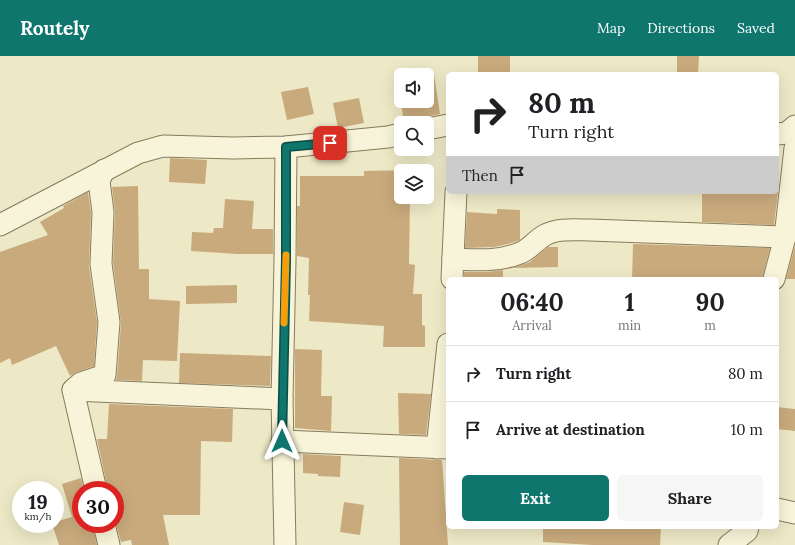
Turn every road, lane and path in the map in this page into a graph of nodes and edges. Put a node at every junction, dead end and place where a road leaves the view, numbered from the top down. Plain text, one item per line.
1 (446, 125) edge
2 (795, 126) edge
3 (434, 128) edge
4 (779, 134) edge
5 (394, 136) edge
6 (286, 147) junction
7 (795, 148) edge
8 (104, 170) junction
9 (456, 194) edge
10 (0, 225) edge
11 (789, 227) edge
12 (452, 269) edge
13 (775, 277) edge
14 (446, 386) edge
15 (73, 390) junction
16 (282, 399) junction
17 (282, 441) junction
18 (443, 448) edge
19 (94, 481) edge
20 (779, 509) edge
21 (795, 513) edge
22 (748, 529) edge
23 (106, 533) edge
24 (109, 545) edge
25 (285, 545) edge
26 (729, 545) edge

1 - 3 street
2 - 4 street
5 - 6 street
6 - 8 street
6 - 16 street
7 - 11 street
8 - 10 street
8 - 15 street
9 - 12 street
11 - 12 street
11 - 13 street
14 - 18 street
15 - 16 street
15 - 19 street
16 - 17 street
17 - 18 street
17 - 25 street
20 - 21 street
22 - 26 street
23 - 24 street

